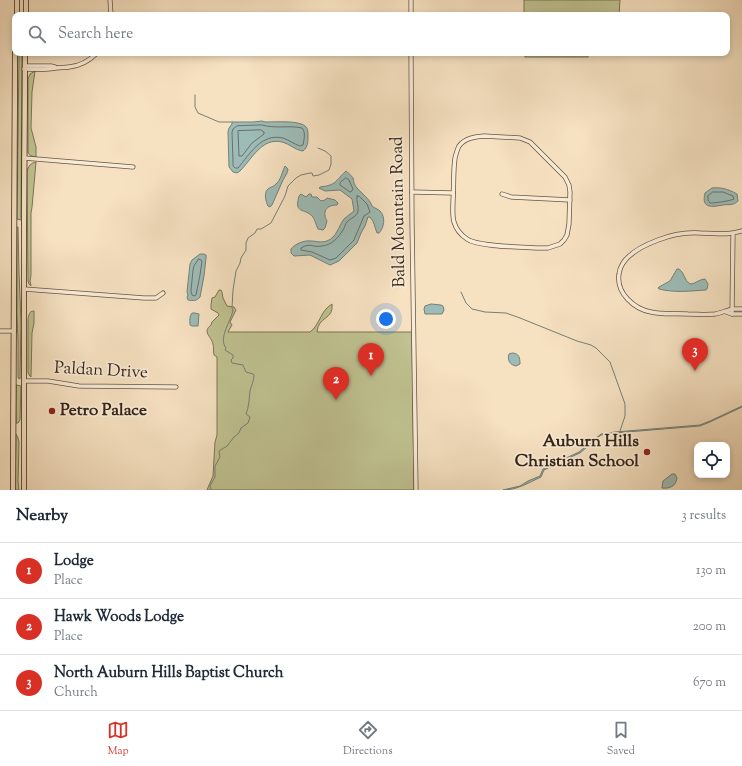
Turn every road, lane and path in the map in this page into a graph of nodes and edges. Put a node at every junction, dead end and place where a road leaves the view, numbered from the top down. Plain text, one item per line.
1 (17, 0) edge
2 (26, 0) edge
3 (110, 0) edge
4 (411, 0) edge
5 (17, 12) edge
6 (26, 12) edge
7 (111, 12) edge
8 (411, 12) edge
9 (15, 56) edge
10 (25, 56) edge
11 (93, 56) edge
12 (411, 56) edge
13 (24, 68) junction
14 (24, 158) junction
15 (132, 167) dead end
16 (412, 192) junction
17 (453, 193) junction
18 (502, 194) dead end
19 (570, 200) junction
20 (14, 223) junction
21 (24, 226) junction
22 (742, 231) edge
23 (733, 234) junction
24 (24, 289) junction
25 (163, 293) dead end
26 (732, 309) junction
27 (742, 309) edge
28 (726, 312) junction
29 (732, 314) junction
30 (742, 314) edge
31 (0, 331) edge
32 (14, 331) junction
33 (14, 379) junction
34 (25, 381) junction
35 (176, 387) dead end
36 (13, 427) junction
37 (24, 435) junction
38 (13, 490) edge
39 (24, 490) edge
40 (416, 490) edge

1 - 5 main road
2 - 6 main road
3 - 7 street
4 - 8 street
9 - 20 main road
10 - 13 main road
11 - 13 street
12 - 16 street, Bald Mountain Road
13 - 14 main road
14 - 15 street
14 - 21 main road
16 - 17 street
16 - 40 street, Bald Mountain Road
17 - 19 street
17 - 19 street
18 - 19 street
20 - 21 main road
20 - 32 main road
21 - 24 main road
22 - 23 street
23 - 26 street
23 - 28 street
24 - 25 street
24 - 34 main road
26 - 27 street
26 - 28 street
26 - 29 street
28 - 29 street
29 - 30 street
31 - 32 street
32 - 33 main road
33 - 34 main road
33 - 36 main road
34 - 35 street, Paldan Drive
34 - 37 main road
36 - 37 main road
36 - 38 main road
37 - 39 main road

